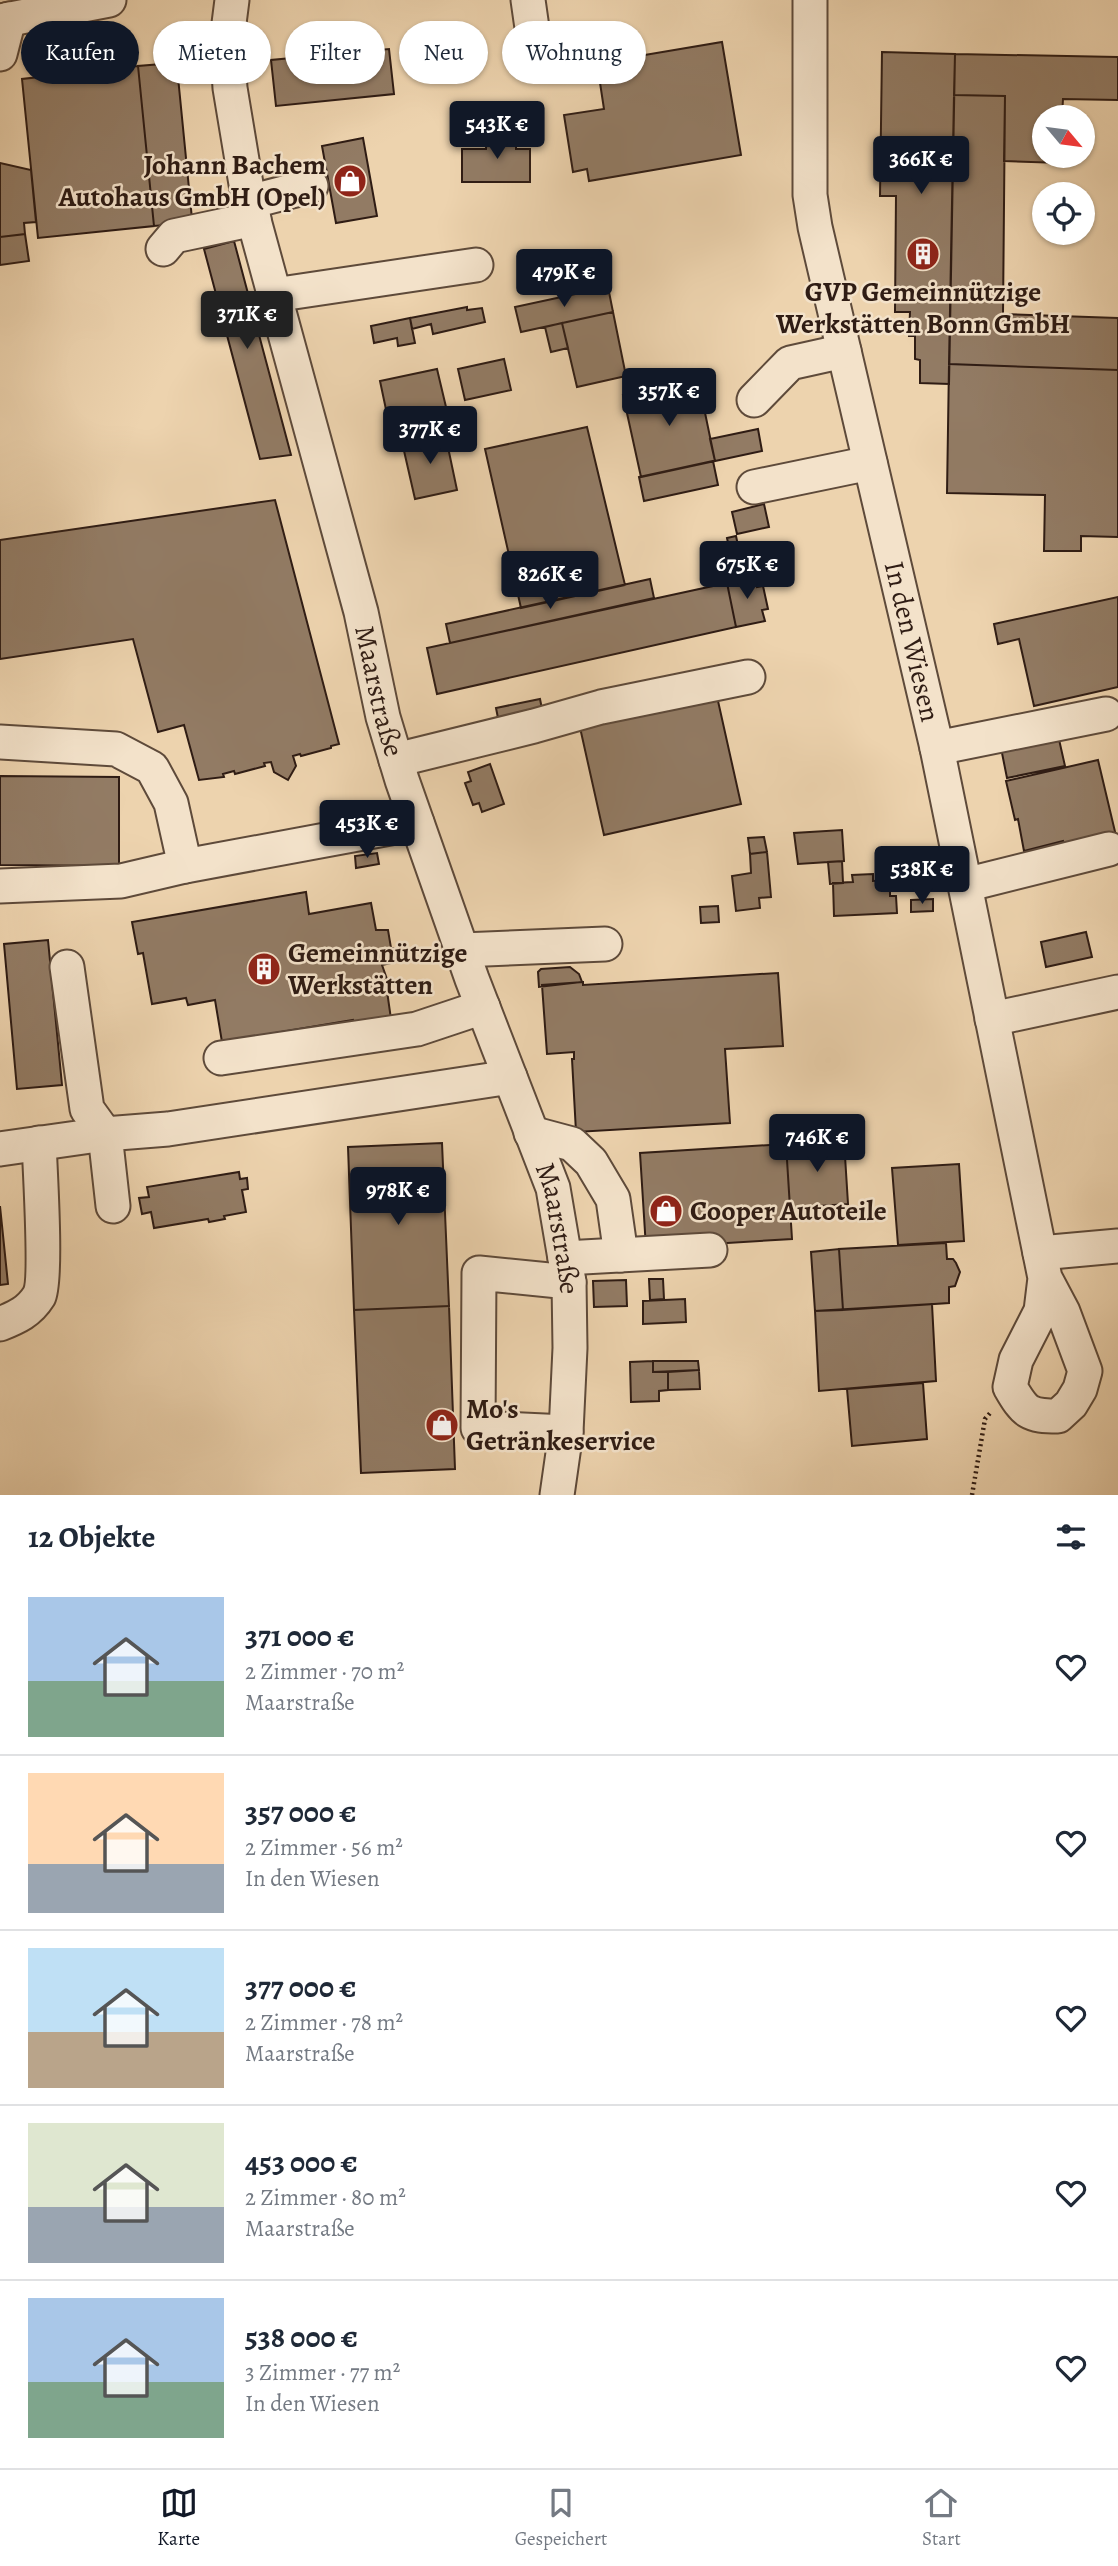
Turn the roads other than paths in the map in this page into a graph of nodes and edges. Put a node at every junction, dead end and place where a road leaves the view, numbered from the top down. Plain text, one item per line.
1 (109, 0) edge
2 (232, 0) edge
3 (528, 0) edge
4 (810, 0) edge
5 (5, 20) edge
6 (531, 21) edge
7 (0, 54) edge
8 (312, 186) dead end
9 (251, 211) junction
10 (163, 249) dead end
11 (476, 265) dead end
12 (274, 295) junction
13 (844, 351) junction
14 (754, 400) dead end
15 (870, 463) junction
16 (754, 487) dead end
17 (748, 677) dead end
18 (1106, 714) dead end
19 (0, 742) edge
20 (937, 748) junction
21 (396, 760) junction
22 (417, 823) junction
23 (1109, 849) dead end
24 (185, 866) junction
25 (965, 885) junction
26 (0, 886) edge
27 (605, 944) dead end
28 (462, 950) junction
29 (67, 967) dead end
30 (1118, 992) edge
31 (483, 1007) junction
32 (992, 1019) junction
33 (221, 1058) dead end
34 (510, 1077) junction
35 (531, 1133) junction
36 (105, 1134) junction
37 (39, 1143) junction
38 (0, 1149) edge
39 (113, 1206) dead end
40 (1118, 1246) edge
41 (710, 1250) dead end
42 (621, 1255) junction
43 (1043, 1266) junction
44 (567, 1270) junction
45 (0, 1324) edge
46 (566, 1432) junction
47 (557, 1495) edge

1 - 5 street
2 - 9 street, Maarstraße
3 - 6 street
4 - 13 street, In den Wiesen
5 - 7 street
8 - 9 street
9 - 10 street
9 - 12 street, Maarstraße
11 - 12 street
12 - 21 street, Maarstraße
13 - 14 street
13 - 15 street, In den Wiesen
15 - 16 street
15 - 20 street, In den Wiesen
17 - 21 street
18 - 20 street
19 - 24 street
20 - 25 street, In den Wiesen
21 - 22 street, Maarstraße
22 - 24 street
22 - 28 street, Maarstraße
23 - 25 street
24 - 26 street
25 - 32 street, In den Wiesen
27 - 28 street
28 - 31 street, Maarstraße
29 - 36 street
30 - 32 street
31 - 33 street
31 - 34 street, Maarstraße
32 - 43 street, In den Wiesen
34 - 35 street, Maarstraße
34 - 36 street
35 - 42 street
35 - 44 street, Maarstraße
36 - 37 street
36 - 39 street
37 - 38 street
37 - 45 street
40 - 43 street
41 - 42 street
42 - 44 street
43 - 43 street, In den Wiesen
44 - 46 street, Maarstraße
44 - 46 street
46 - 47 street, Maarstraße

